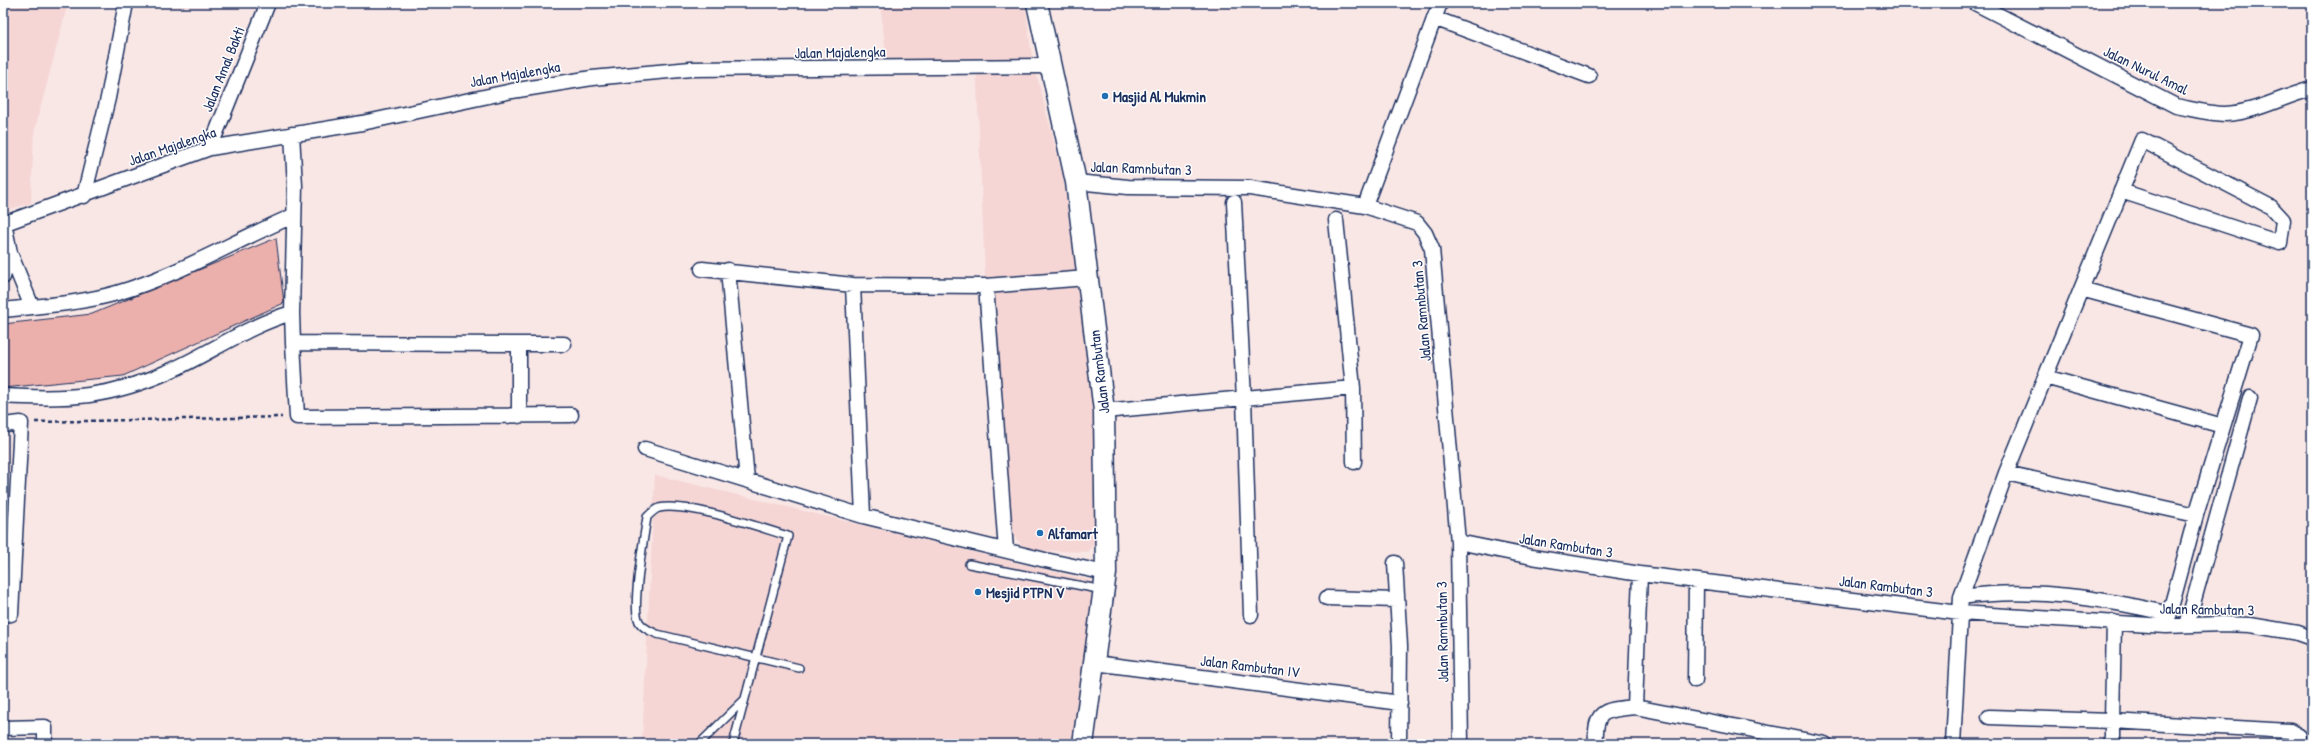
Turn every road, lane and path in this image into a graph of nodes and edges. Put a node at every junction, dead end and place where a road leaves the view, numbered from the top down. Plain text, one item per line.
1 (126, 3) edge
2 (268, 3) edge
3 (1037, 3) edge
4 (1440, 3) edge
5 (1975, 3) edge
6 (1434, 18) junction
7 (1049, 66) junction
8 (1589, 76) dead end
9 (2312, 89) edge
10 (292, 134) junction
11 (210, 148) junction
12 (1076, 182) junction
13 (2121, 191) junction
14 (84, 196) junction
15 (1234, 202) dead end
16 (1365, 206) junction
17 (293, 216) junction
18 (1336, 220) dead end
19 (3, 224) edge
20 (10, 253) junction
21 (702, 269) dead end
22 (728, 270) junction
23 (3, 277) edge
24 (1087, 278) junction
25 (853, 285) junction
26 (986, 286) junction
27 (2081, 290) junction
28 (32, 307) junction
29 (3, 310) edge
30 (292, 313) junction
31 (293, 343) junction
32 (519, 344) junction
33 (564, 344) dead end
34 (2045, 377) junction
35 (1353, 388) junction
36 (3, 396) edge
37 (2250, 398) dead end
38 (1244, 399) junction
39 (1104, 411) junction
40 (572, 414) dead end
41 (520, 416) junction
42 (297, 417) junction
43 (21, 423) junction
44 (3, 425) edge
45 (2224, 426) junction
46 (645, 449) dead end
47 (1354, 462) dead end
48 (2006, 473) junction
49 (747, 480) junction
50 (2196, 515) junction
51 (863, 516) junction
52 (1458, 542) junction
53 (1006, 550) junction
54 (1395, 563) dead end
55 (969, 564) dead end
56 (1640, 574) junction
57 (1696, 581) junction
58 (1106, 582) junction
59 (1961, 597) junction
60 (1327, 598) dead end
61 (1397, 600) junction
62 (1960, 612) junction
63 (3, 615) edge
64 (1251, 615) dead end
65 (2168, 620) junction
66 (2114, 622) junction
67 (2187, 625) junction
68 (2312, 638) edge
69 (754, 658) junction
70 (1095, 663) junction
71 (799, 668) dead end
72 (1695, 680) dead end
73 (744, 699) junction
74 (1400, 703) junction
75 (1635, 707) junction
76 (1989, 717) dead end
77 (2112, 721) junction
78 (3, 728) edge
79 (45, 744) edge
80 (699, 744) edge
81 (733, 744) edge
82 (1083, 744) edge
83 (1399, 744) edge
84 (1461, 744) edge
85 (1596, 744) edge
86 (1825, 744) edge
87 (1953, 744) edge
88 (2112, 744) edge
89 (2299, 744) edge

1 - 14 street
2 - 11 street, Jalan Amal Bakti
3 - 7 main road, Jalan Rambutan
4 - 6 street
5 - 9 street, Jalan Nurul Amal
6 - 8 street
6 - 16 street
7 - 10 street, Jalan Majalengka
7 - 12 main road, Jalan Rambutan
10 - 11 street, Jalan Majalengka
10 - 17 street
11 - 14 street, Jalan Majalengka
12 - 16 street, Jalan Ramnbutan 3
12 - 24 main road, Jalan Rambutan
13 - 13 street
13 - 27 street
14 - 19 street, Jalan Majalengka
15 - 38 street
16 - 52 street, Jalan Ramnbutan 3
17 - 28 street
17 - 30 street
18 - 35 street
19 - 20 street
20 - 23 street
20 - 28 street
21 - 22 street
22 - 25 street
22 - 49 street
24 - 26 street
24 - 39 main road, Jalan Rambutan
25 - 26 street
25 - 51 street
26 - 53 street
27 - 34 street
27 - 45 street
28 - 29 street
30 - 31 street
30 - 36 street
31 - 32 street
31 - 42 street
32 - 33 street
32 - 41 street
34 - 45 street
34 - 48 street
35 - 38 street
35 - 47 street
37 - 67 street
38 - 39 street
38 - 64 street
39 - 58 main road, Jalan Rambutan
40 - 41 street
41 - 42 street
42 - 43 path
43 - 44 street
43 - 63 street
45 - 50 street
46 - 49 street
48 - 50 street
48 - 59 street
49 - 51 street
50 - 65 street
51 - 53 street
52 - 56 street, Jalan Rambutan 3
52 - 84 street, Jalan Ramnbutan 3
53 - 58 street
54 - 61 street
55 - 58 lane
56 - 57 street, Jalan Rambutan 3
56 - 75 street
57 - 62 street, Jalan Rambutan 3
57 - 72 street
58 - 70 main road, Jalan Rambutan
59 - 62 street
59 - 65 street
60 - 61 street
61 - 74 street
62 - 66 street, Jalan Rambutan 3
62 - 87 street
65 - 66 street, Jalan Rambutan 3
65 - 67 street, Jalan Rambutan 3
66 - 77 street
67 - 68 street, Jalan Rambutan 3
69 - 69 lane
69 - 71 lane
69 - 73 lane
70 - 74 street, Jalan Rambutan IV
70 - 82 main road, Jalan Rambutan
73 - 80 lane
73 - 81 lane
74 - 83 street
75 - 85 street
75 - 86 street
76 - 77 street
77 - 88 street
77 - 89 street
78 - 79 street

